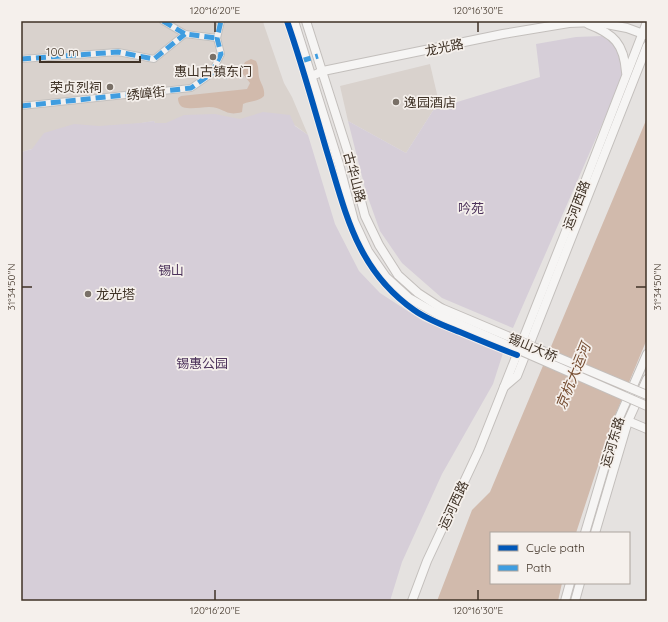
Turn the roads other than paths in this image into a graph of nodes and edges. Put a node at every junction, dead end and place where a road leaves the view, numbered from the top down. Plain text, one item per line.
1 (163, 21) edge
2 (221, 21) edge
3 (294, 21) edge
4 (306, 21) edge
5 (647, 22) edge
6 (584, 23) junction
7 (185, 34) junction
8 (645, 34) edge
9 (216, 38) junction
10 (647, 46) edge
11 (21, 59) edge
12 (323, 71) junction
13 (627, 75) junction
14 (312, 76) junction
15 (21, 106) edge
16 (440, 312) junction
17 (647, 354) edge
18 (647, 379) edge
19 (504, 387) junction
20 (647, 395) edge
21 (647, 406) edge
22 (628, 421) junction
23 (647, 429) edge
24 (585, 532) edge
25 (595, 532) edge
26 (570, 584) edge
27 (580, 584) edge
28 (412, 601) edge
29 (565, 601) edge
30 (575, 601) edge

1 - 7 street
2 - 9 street, 绣嶂街
3 - 14 main road, 古华山路
4 - 12 main road, 古华山路
5 - 8 main road, 运河西路
6 - 8 main road, 龙光路
6 - 12 main road, 龙光路
6 - 13 main road
7 - 9 street
7 - 11 street
8 - 13 main road, 运河西路
9 - 15 street, 绣嶂街
10 - 19 main road, 运河西路
12 - 14 main road, 龙光路
12 - 16 main road, 古华山路
13 - 19 main road, 运河西路
14 - 16 main road, 古华山路
16 - 20 main road, 锡山大桥, bridge
16 - 21 main road, 锡山大桥, bridge
17 - 24 main road, 运河东路
18 - 22 main road, 运河东路
19 - 28 main road, 运河西路
22 - 23 main road
22 - 25 main road, 运河东路
26 - 29 main road
27 - 30 main road

